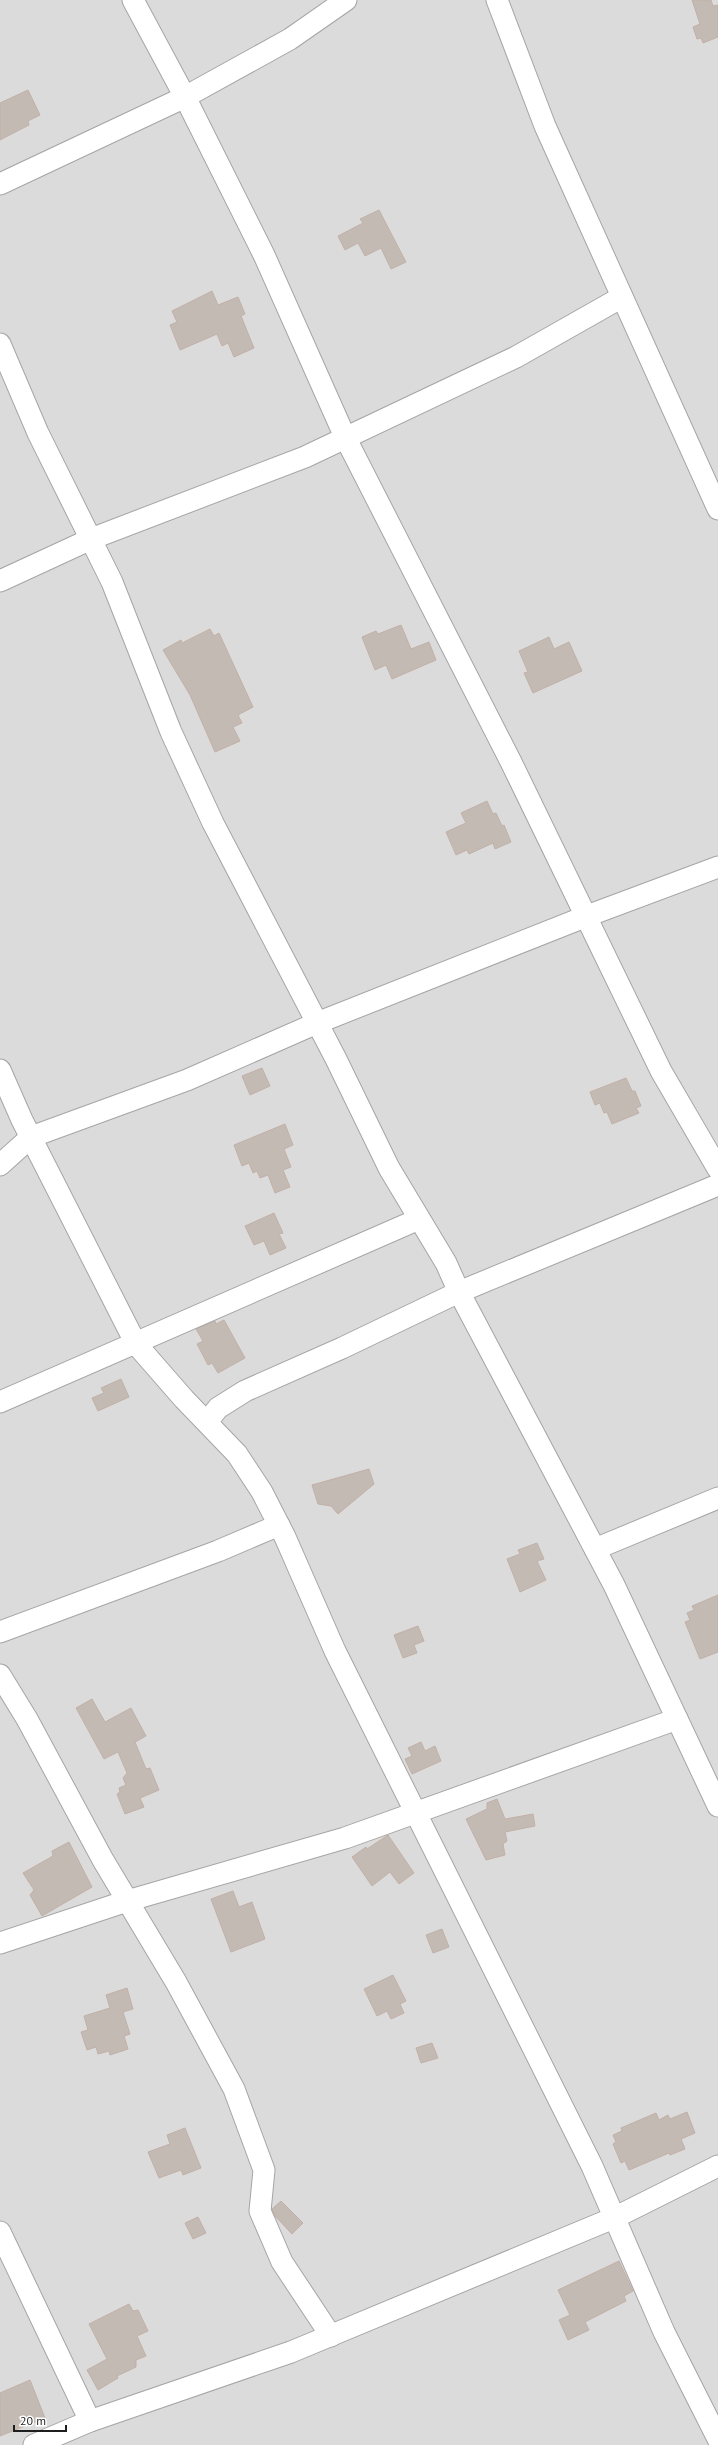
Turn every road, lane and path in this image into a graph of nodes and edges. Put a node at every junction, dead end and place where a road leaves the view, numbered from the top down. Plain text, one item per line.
1 (133, 0) edge
2 (346, 0) edge
3 (497, 0) edge
4 (185, 97) junction
5 (0, 184) edge
6 (622, 298) junction
7 (0, 344) edge
8 (345, 437) junction
9 (718, 509) edge
10 (91, 539) junction
11 (0, 581) edge
12 (718, 867) edge
13 (587, 916) junction
14 (317, 1023) junction
15 (0, 1070) edge
16 (31, 1137) junction
17 (0, 1165) edge
18 (718, 1169) edge
19 (718, 1186) edge
20 (419, 1219) junction
21 (459, 1292) junction
22 (136, 1344) junction
23 (0, 1402) edge
24 (207, 1422) junction
25 (718, 1498) edge
26 (279, 1525) junction
27 (595, 1549) junction
28 (0, 1632) edge
29 (0, 1675) edge
30 (676, 1719) junction
31 (718, 1806) edge
32 (415, 1812) junction
33 (127, 1901) junction
34 (0, 1943) edge
35 (718, 2166) edge
36 (616, 2217) junction
37 (0, 2232) edge
38 (331, 2336) junction
39 (90, 2421) junction
40 (718, 2440) edge
41 (34, 2445) edge

1 - 4 street
2 - 4 street
3 - 6 street
4 - 5 street
4 - 8 street
6 - 8 street
6 - 9 street
7 - 10 street
8 - 10 street
8 - 13 street
10 - 11 street
10 - 14 street
12 - 13 street
13 - 14 street
13 - 18 street
14 - 16 street
14 - 20 street
15 - 16 street
16 - 17 street
16 - 22 street
19 - 21 street
20 - 21 street
20 - 22 street
21 - 24 street
21 - 27 street
22 - 23 street
22 - 24 street
24 - 26 street
25 - 27 street
26 - 28 street
26 - 32 street
27 - 30 street
29 - 33 street
30 - 31 street
30 - 32 street
32 - 33 street
32 - 36 street
33 - 34 street
33 - 38 street
35 - 36 street
36 - 38 street
36 - 40 street
37 - 39 street
38 - 39 street
39 - 41 street

